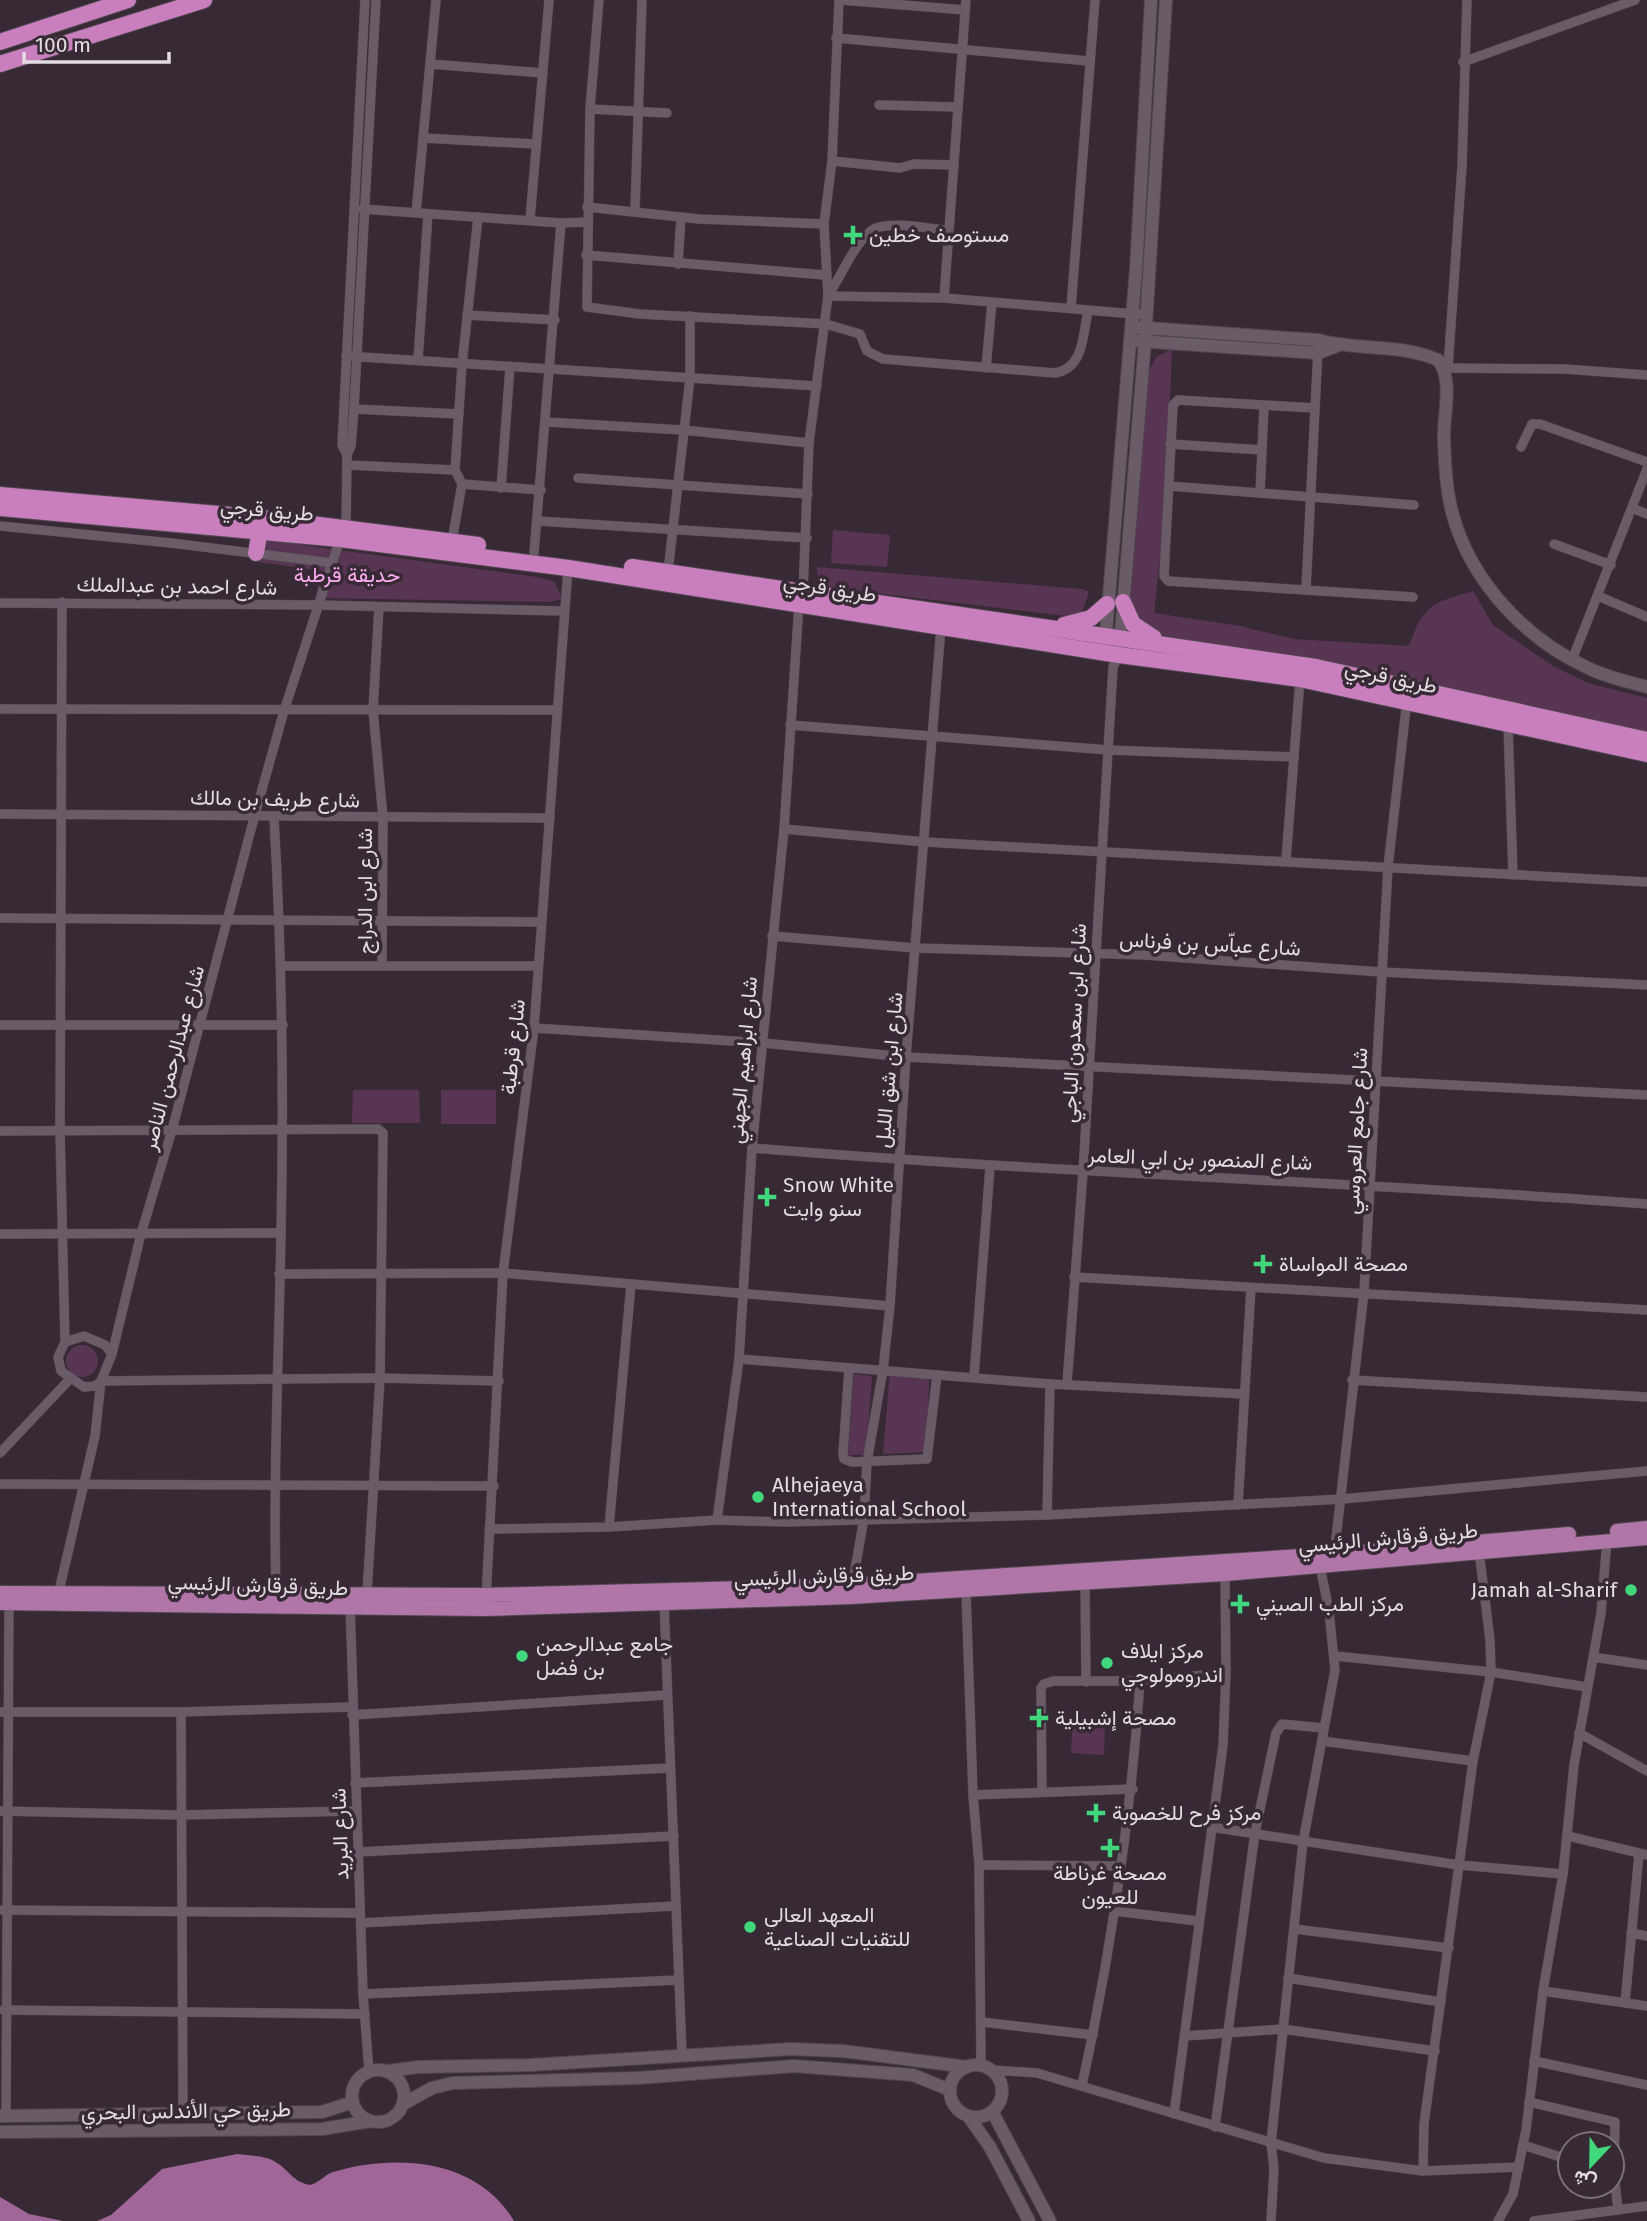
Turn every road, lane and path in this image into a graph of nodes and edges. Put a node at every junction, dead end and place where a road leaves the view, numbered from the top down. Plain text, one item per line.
1 (128, 0) edge
2 (204, 0) edge
3 (365, 0) edge
4 (376, 0) edge
5 (436, 0) edge
6 (549, 0) edge
7 (599, 0) edge
8 (642, 0) edge
9 (840, 0) edge
10 (1095, 0) edge
11 (1151, 0) edge
12 (1166, 0) edge
13 (1467, 0) edge
14 (1635, 0) edge
15 (965, 5) edge
16 (836, 38) junction
17 (0, 42) edge
18 (962, 50) junction
19 (1089, 61) junction
20 (1463, 62) junction
21 (0, 64) edge
22 (430, 64) junction
23 (543, 73) junction
24 (879, 105) dead end
25 (958, 107) junction
26 (590, 109) junction
27 (637, 111) junction
28 (667, 113) dead end
29 (423, 138) junction
30 (535, 144) junction
31 (832, 161) junction
32 (954, 165) junction
33 (587, 207) junction
34 (353, 209) junction
35 (364, 209) junction
36 (635, 211) junction
37 (416, 213) junction
38 (428, 214) junction
39 (478, 217) junction
40 (681, 217) junction
41 (530, 219) junction
42 (587, 222) junction
43 (561, 223) junction
44 (824, 224) junction
45 (948, 230) junction
46 (586, 256) junction
47 (678, 264) junction
48 (825, 275) junction
49 (828, 296) junction
50 (944, 298) junction
51 (992, 302) junction
52 (1070, 308) junction
53 (1088, 310) junction
54 (1132, 313) junction
55 (467, 315) junction
56 (690, 317) junction
57 (555, 320) junction
58 (826, 324) junction
59 (1145, 328) junction
60 (1131, 334) junction
61 (1318, 346) junction
62 (346, 356) junction
63 (357, 357) junction
64 (418, 360) junction
65 (462, 365) junction
66 (510, 367) junction
67 (986, 368) junction
68 (1446, 368) junction
69 (551, 370) junction
70 (1647, 375) edge
71 (690, 378) junction
72 (817, 386) junction
73 (1264, 405) junction
74 (1315, 408) junction
75 (354, 409) junction
76 (459, 414) junction
77 (546, 422) junction
78 (683, 430) junction
79 (809, 443) junction
80 (1170, 444) junction
81 (1521, 447) dead end
82 (1262, 450) junction
83 (347, 460) junction
84 (1647, 462) edge
85 (1647, 469) edge
86 (455, 470) junction
87 (578, 478) dead end
88 (462, 484) junction
89 (679, 485) junction
90 (1169, 486) junction
91 (501, 488) junction
92 (541, 490) junction
93 (1260, 493) junction
94 (808, 494) junction
95 (0, 495) edge
96 (1310, 498) junction
97 (1414, 505) dead end
98 (0, 508) edge
99 (1632, 508) junction
100 (1647, 514) edge
101 (538, 520) junction
102 (0, 526) edge
103 (260, 530) junction
104 (672, 531) junction
105 (343, 533) junction
106 (807, 538) junction
107 (452, 541) junction
108 (1554, 544) dead end
109 (256, 553) junction
110 (534, 553) junction
111 (333, 563) junction
112 (1611, 565) junction
113 (568, 568) junction
114 (668, 572) junction
115 (1306, 589) junction
116 (1598, 596) junction
117 (1413, 597) dead end
118 (801, 598) junction
119 (62, 602) junction
120 (0, 603) edge
121 (1115, 603) junction
122 (318, 605) junction
123 (379, 607) junction
124 (563, 611) junction
125 (1647, 617) edge
126 (941, 627) junction
127 (1044, 629) junction
128 (1113, 636) junction
129 (1166, 643) junction
130 (1113, 657) junction
131 (1572, 660) junction
132 (1300, 679) junction
133 (1647, 687) edge
134 (1407, 700) junction
135 (0, 709) edge
136 (62, 709) junction
137 (373, 710) junction
138 (556, 710) junction
139 (284, 711) junction
140 (790, 725) junction
141 (1508, 725) junction
142 (933, 737) junction
143 (1647, 740) edge
144 (1109, 750) junction
145 (1647, 754) edge
146 (1294, 757) junction
147 (60, 813) junction
148 (0, 814) edge
149 (254, 818) junction
150 (274, 818) junction
151 (383, 818) junction
152 (550, 818) junction
153 (783, 829) junction
154 (925, 842) junction
155 (1102, 852) junction
156 (1286, 860) junction
157 (1388, 867) junction
158 (1513, 875) junction
159 (1647, 882) edge
160 (0, 918) edge
161 (60, 918) junction
162 (227, 919) junction
163 (280, 920) junction
164 (382, 921) junction
165 (541, 922) junction
166 (772, 936) junction
167 (916, 948) junction
168 (1094, 955) junction
169 (538, 965) junction
170 (282, 966) junction
171 (382, 966) junction
172 (1381, 972) junction
173 (1647, 985) edge
174 (0, 1025) edge
175 (61, 1025) junction
176 (283, 1025) junction
177 (200, 1026) junction
178 (534, 1028) junction
179 (763, 1043) junction
180 (906, 1057) junction
181 (1088, 1065) junction
182 (1376, 1080) junction
183 (1647, 1095) edge
184 (60, 1130) junction
185 (172, 1130) junction
186 (281, 1130) junction
187 (0, 1131) edge
188 (752, 1148) junction
189 (899, 1161) junction
190 (990, 1167) junction
191 (1083, 1172) junction
192 (1371, 1185) junction
193 (1647, 1204) edge
194 (63, 1233) junction
195 (281, 1233) junction
196 (0, 1234) edge
197 (141, 1234) junction
198 (383, 1273) junction
199 (503, 1273) junction
200 (279, 1274) junction
201 (1074, 1277) junction
202 (631, 1284) junction
203 (1251, 1288) junction
204 (743, 1293) junction
205 (1364, 1293) junction
206 (890, 1306) junction
207 (1647, 1310) edge
208 (65, 1342) junction
209 (112, 1354) junction
210 (739, 1359) junction
211 (849, 1368) junction
212 (883, 1370) junction
213 (937, 1375) junction
214 (974, 1377) junction
215 (275, 1378) junction
216 (380, 1378) junction
217 (69, 1380) junction
218 (1352, 1380) junction
219 (101, 1381) junction
220 (499, 1381) junction
221 (1050, 1384) junction
222 (1067, 1384) junction
223 (1244, 1394) junction
224 (1647, 1397) edge
225 (0, 1453) edge
226 (867, 1462) junction
227 (1647, 1471) edge
228 (0, 1484) edge
229 (374, 1485) junction
230 (82, 1486) junction
231 (273, 1486) junction
232 (494, 1486) junction
233 (1342, 1499) junction
234 (1238, 1505) junction
235 (1047, 1515) junction
236 (864, 1518) junction
237 (717, 1520) junction
238 (609, 1527) junction
239 (1647, 1528) edge
240 (489, 1529) junction
241 (1647, 1538) edge
242 (1607, 1540) junction
243 (1479, 1551) junction
244 (1329, 1561) junction
245 (1225, 1574) junction
246 (1084, 1583) junction
247 (59, 1591) junction
248 (851, 1591) junction
249 (965, 1591) junction
250 (276, 1593) junction
251 (367, 1594) junction
252 (3, 1600) edge
253 (349, 1602) junction
254 (486, 1602) junction
255 (664, 1602) junction
256 (1335, 1656) junction
257 (1593, 1657) junction
258 (1647, 1665) edge
259 (1491, 1672) junction
260 (1226, 1673) junction
261 (1140, 1681) junction
262 (1086, 1682) junction
263 (1587, 1687) junction
264 (667, 1695) junction
265 (352, 1711) junction
266 (4, 1712) edge
267 (181, 1712) junction
268 (1323, 1728) junction
269 (1579, 1733) junction
270 (1322, 1741) junction
271 (1474, 1761) junction
272 (670, 1768) junction
273 (1647, 1771) edge
274 (355, 1783) junction
275 (1133, 1789) junction
276 (1042, 1790) junction
277 (973, 1795) junction
278 (4, 1811) edge
279 (356, 1811) junction
280 (181, 1815) junction
281 (1211, 1826) junction
282 (1255, 1833) junction
283 (674, 1836) junction
284 (1568, 1836) junction
285 (1303, 1842) junction
286 (358, 1852) junction
287 (1643, 1854) edge
288 (979, 1865) junction
289 (1459, 1865) junction
290 (1120, 1867) junction
291 (1563, 1874) junction
292 (675, 1906) junction
293 (3, 1910) edge
294 (1114, 1911) junction
295 (184, 1913) junction
296 (361, 1918) junction
297 (1198, 1921) junction
298 (1294, 1928) junction
299 (1631, 1933) junction
300 (1647, 1936) edge
301 (1449, 1948) junction
302 (1288, 1978) junction
303 (678, 1980) junction
304 (1543, 1991) junction
305 (363, 1994) junction
306 (1441, 2002) junction
307 (1625, 2003) junction
308 (1647, 2006) edge
309 (3, 2010) edge
310 (184, 2011) junction
311 (365, 2014) junction
312 (982, 2022) junction
313 (1283, 2029) junction
314 (1230, 2032) junction
315 (1093, 2035) junction
316 (1185, 2036) junction
317 (1435, 2051) junction
318 (682, 2055) junction
319 (1534, 2061) junction
320 (967, 2067) junction
321 (987, 2068) junction
322 (369, 2071) junction
323 (388, 2071) junction
324 (1082, 2085) junction
325 (1647, 2085) edge
326 (950, 2090) junction
327 (352, 2102) junction
328 (1529, 2102) junction
329 (403, 2104) junction
330 (992, 2113) junction
331 (183, 2114) junction
332 (1174, 2114) junction
333 (3, 2116) edge
334 (969, 2117) junction
335 (371, 2121) junction
336 (1215, 2127) junction
337 (1615, 2130) edge
338 (0, 2132) edge
339 (1271, 2143) junction
340 (1523, 2146) junction
341 (1556, 2156) edge
342 (1520, 2167) junction
343 (1423, 2171) junction
344 (1617, 2200) edge
345 (1647, 2206) edge
346 (1618, 2210) junction
347 (1582, 2218) edge
348 (1029, 2221) edge
349 (1050, 2221) edge
350 (1271, 2221) edge
351 (1498, 2221) edge
352 (1534, 2221) edge

1 - 17 highway
2 - 21 highway
3 - 34 street
4 - 35 street
5 - 22 street
6 - 23 street
7 - 26 street
8 - 27 street
9 - 15 street
9 - 16 street
10 - 19 street
11 - 54 street
12 - 59 street
13 - 20 street
14 - 20 street
15 - 18 street
16 - 18 street
16 - 31 street
18 - 19 street
18 - 25 street
19 - 52 street
20 - 68 street
22 - 23 street
22 - 29 street
23 - 30 street
24 - 25 street
25 - 32 street
26 - 27 street
26 - 33 street
27 - 28 street
27 - 36 street
29 - 30 street
29 - 37 street
30 - 41 street
31 - 32 street
31 - 44 street
32 - 45 street
33 - 36 street
33 - 42 street
34 - 35 street
34 - 62 street
35 - 37 street
35 - 63 street
36 - 40 street
37 - 38 street
38 - 39 street
38 - 64 street
39 - 41 street
39 - 55 street
40 - 44 street
40 - 47 street
41 - 43 street
42 - 43 street
42 - 46 street
43 - 57 street
44 - 48 street
45 - 49 street
45 - 50 street
46 - 47 street
46 - 56 street
47 - 48 street
48 - 49 street
49 - 50 street
49 - 58 street, شارع ابراهيم الجهني
50 - 51 street
51 - 52 street
51 - 67 street
52 - 53 street
53 - 54 street
53 - 67 street
54 - 59 street
54 - 60 street
55 - 57 street
55 - 65 street
56 - 58 street
56 - 71 street
57 - 69 street
58 - 67 street
58 - 72 street, شارع ابراهيم الجهني
59 - 60 street
59 - 61 street
59 - 121 street
60 - 121 street
61 - 68 street
61 - 74 street
62 - 63 street
62 - 83 street
63 - 64 street
63 - 75 street
64 - 65 street
65 - 66 street
65 - 76 street
66 - 69 street
66 - 91 street
68 - 70 street
68 - 131 street
69 - 71 street
69 - 77 street
71 - 72 street
71 - 78 street
72 - 79 street, شارع ابراهيم الجهني
73 - 74 street
73 - 80 street
73 - 82 street
74 - 96 street
75 - 76 street
75 - 83 street
76 - 86 street
77 - 78 street
77 - 92 street
78 - 79 street
78 - 89 street
79 - 94 street, شارع ابراهيم الجهني
80 - 82 street
80 - 90 street
81 - 84 street
82 - 93 street
83 - 86 street
83 - 105 street, شارع عبدالرحمن الناصر
85 - 99 street
86 - 88 street
87 - 89 street
88 - 91 street
88 - 107 street
89 - 94 street
89 - 104 street
90 - 93 street
90 - 115 street
91 - 92 street
92 - 101 street
93 - 96 street
94 - 106 street, شارع ابراهيم الجهني
95 - 105 highway, طريق قرجي
96 - 97 street
96 - 115 street
98 - 103 highway, طريق قرجي
99 - 100 street
99 - 112 street
101 - 104 street
101 - 110 street
102 - 109 street
103 - 105 highway, طريق قرجي
103 - 109 highway
104 - 106 street
104 - 114 street
105 - 107 highway, طريق قرجي
105 - 111 street, شارع عبدالرحمن الناصر
105 - 113 highway, طريق قرجي
106 - 118 street, شارع ابراهيم الجهني
107 - 110 highway, طريق قرجي
108 - 112 street
109 - 111 street
110 - 114 highway, طريق قرجي
111 - 122 street, شارع عبدالرحمن الناصر
112 - 116 street
113 - 118 highway, طريق قرجي
113 - 124 street, شارع قرطبة
114 - 118 highway, طريق قرجي
115 - 117 street
116 - 125 street
116 - 131 street
118 - 126 highway, طريق قرجي
118 - 127 highway, طريق قرجي
118 - 140 street, شارع ابراهيم الجهني
119 - 120 street, شارع احمد بن عبدالملك
119 - 122 street, شارع احمد بن عبدالملك
119 - 136 street
121 - 127 highway
121 - 128 street
121 - 129 highway
122 - 123 street, شارع احمد بن عبدالملك
122 - 139 street, شارع عبدالرحمن الناصر
123 - 124 street, شارع احمد بن عبدالملك
123 - 137 street, شارع ابن الدراج
124 - 138 street, شارع قرطبة
126 - 130 highway, طريق قرجي
126 - 142 street, شارع ابن شق الليل
127 - 128 highway, طريق قرجي
128 - 129 highway, طريق قرجي
128 - 130 street
129 - 143 highway, طريق قرجي
130 - 132 highway, طريق قرجي
130 - 144 street, شارع ابن سعدون الباجي
131 - 133 street
132 - 134 highway, طريق قرجي
132 - 146 street
134 - 141 highway, طريق قرجي
134 - 157 street, شارع جامع العروسي
135 - 136 street
136 - 139 street
136 - 147 street
137 - 138 street
137 - 139 street
137 - 151 street, شارع ابن الدراج
138 - 152 street, شارع قرطبة
139 - 149 street, شارع عبدالرحمن الناصر
140 - 142 street
140 - 153 street, شارع ابراهيم الجهني
141 - 145 highway, طريق قرجي
141 - 158 street
142 - 144 street
142 - 154 street, شارع ابن شق الليل
144 - 146 street
144 - 155 street, شارع ابن سعدون الباجي
146 - 156 street
147 - 148 street, شارع طريف بن مالك
147 - 149 street, شارع طريف بن مالك
147 - 161 street
149 - 150 street, شارع طريف بن مالك
149 - 162 street, شارع عبدالرحمن الناصر
150 - 151 street, شارع طريف بن مالك
150 - 163 street
151 - 152 street, شارع طريف بن مالك
151 - 164 street, شارع ابن الدراج
152 - 165 street, شارع قرطبة
153 - 154 street
153 - 166 street, شارع ابراهيم الجهني
154 - 155 street
154 - 167 street, شارع ابن شق الليل
155 - 156 street
155 - 168 street, شارع ابن سعدون الباجي
156 - 157 street
157 - 158 street
157 - 172 street, شارع جامع العروسي
158 - 159 street
160 - 161 street
161 - 162 street
161 - 175 street
162 - 163 street
162 - 177 street, شارع عبدالرحمن الناصر
163 - 164 street
163 - 170 street
164 - 165 street
164 - 171 street, شارع ابن الدراج
165 - 169 street, شارع قرطبة
166 - 167 street, شارع عباّس بن فرناس
166 - 179 street, شارع ابراهيم الجهني
167 - 168 street, شارع عباّس بن فرناس
167 - 180 street, شارع ابن شق الليل
168 - 172 street, شارع عباّس بن فرناس
168 - 181 street, شارع ابن سعدون الباجي
169 - 171 street
169 - 178 street, شارع قرطبة
170 - 171 street
170 - 176 street
172 - 173 street, شارع عباّس بن فرناس
172 - 182 street, شارع جامع العروسي
174 - 175 street
175 - 177 street
175 - 184 street
176 - 177 street
176 - 186 street
177 - 185 street, شارع عبدالرحمن الناصر
178 - 179 street
178 - 199 street, شارع قرطبة
179 - 180 street
179 - 188 street, شارع ابراهيم الجهني
180 - 181 street
180 - 189 street, شارع ابن شق الليل
181 - 182 street
181 - 191 street, شارع ابن سعدون الباجي
182 - 183 street
182 - 192 street, شارع جامع العروسي
184 - 185 street
184 - 187 street
184 - 194 street
185 - 186 street
185 - 197 street, شارع عبدالرحمن الناصر
186 - 195 street
186 - 198 street
188 - 189 street, شارع المنصور بن ابي العامر
188 - 204 street, شارع ابراهيم الجهني
189 - 190 street, شارع المنصور بن ابي العامر
189 - 206 street, شارع ابن شق الليل
190 - 191 street, شارع المنصور بن ابي العامر
190 - 214 street
191 - 192 street, شارع المنصور بن ابي العامر
191 - 201 street, شارع ابن سعدون الباجي
192 - 193 street, شارع المنصور بن ابي العامر
192 - 205 street, شارع جامع العروسي
194 - 196 street
194 - 197 street
194 - 208 street
195 - 197 street
195 - 200 street
197 - 209 street, شارع عبدالرحمن الناصر
198 - 199 street
198 - 200 street
198 - 216 street
199 - 202 street
199 - 220 street, شارع قرطبة
200 - 215 street
201 - 203 street
201 - 222 street, شارع ابن سعدون الباجي
202 - 204 street
202 - 238 street
203 - 205 street
203 - 223 street
204 - 206 street
204 - 210 street, شارع ابراهيم الجهني
205 - 207 street
205 - 218 street, شارع جامع العروسي
206 - 212 street, شارع ابن شق الليل
208 - 209 street
208 - 217 street
209 - 219 street, شارع عبدالرحمن الناصر
210 - 211 street
210 - 237 street, شارع ابراهيم الجهني
211 - 212 street
211 - 226 street
212 - 213 street
212 - 226 street, شارع ابن شق الليل
213 - 214 street
213 - 226 street
214 - 221 street
215 - 216 street
215 - 219 street
215 - 231 street
216 - 220 street
216 - 229 street
217 - 219 street
217 - 225 street
218 - 224 street
218 - 233 street, شارع جامع العروسي
219 - 230 street, شارع عبدالرحمن الناصر
220 - 232 street, شارع قرطبة
221 - 222 street
221 - 235 street
222 - 223 street
223 - 234 street
226 - 236 street, شارع ابن شق الليل
227 - 233 street
228 - 230 street
229 - 231 street
229 - 232 street
229 - 251 street
230 - 231 street
230 - 247 street, شارع عبدالرحمن الناصر
231 - 250 street
232 - 240 street, شارع قرطبة
233 - 234 street
233 - 244 street, شارع جامع العروسي
234 - 235 street
235 - 236 street
236 - 237 street
236 - 248 street, شارع ابن شق الليل
237 - 238 street
238 - 240 street
239 - 244 main road, طريق قرقارش الرئيسي
240 - 254 street, شارع قرطبة
241 - 242 main road, طريق قرقارش الرئيسي
242 - 243 main road, طريق قرقارش الرئيسي
242 - 257 street
243 - 244 main road, طريق قرقارش الرئيسي
243 - 259 street
244 - 245 main road, طريق قرقارش الرئيسي
244 - 248 main road, طريق قرقارش الرئيسي
244 - 256 street, شارع جامع العروسي
245 - 246 main road, طريق قرقارش الرئيسي
245 - 260 street
246 - 249 main road, طريق قرقارش الرئيسي
246 - 262 street
247 - 250 main road, طريق قرقارش الرئيسي
247 - 252 main road, طريق قرقارش الرئيسي
248 - 249 main road, طريق قرقارش الرئيسي
248 - 254 main road, طريق قرقارش الرئيسي
248 - 255 main road, طريق قرقارش الرئيسي
249 - 277 street
250 - 253 main road, طريق قرقارش الرئيسي
251 - 253 main road, طريق قرقارش الرئيسي
251 - 254 main road, طريق قرقارش الرئيسي
252 - 253 main road, طريق قرقارش الرئيسي
252 - 266 street
253 - 254 main road, طريق قرقارش الرئيسي
253 - 265 street, شارع البريد
254 - 255 main road, طريق قرقارش الرئيسي
255 - 264 street
256 - 259 street
256 - 268 street, شارع جامع العروسي
257 - 258 street
257 - 263 street
259 - 263 street
259 - 271 street
260 - 261 street
260 - 281 street
261 - 262 street
261 - 275 street
262 - 276 street
263 - 269 street
264 - 265 street
264 - 272 street
265 - 267 street
265 - 274 street, شارع البريد
266 - 267 street
266 - 278 street
267 - 280 street
268 - 270 street, شارع جامع العروسي
268 - 282 street
269 - 273 street
269 - 284 street
270 - 271 street
270 - 285 street, شارع جامع العروسي
271 - 289 street
272 - 274 street
272 - 283 street
274 - 279 street, شارع البريد
275 - 276 street
275 - 290 street
276 - 277 street
277 - 288 street
278 - 280 street
278 - 293 street
279 - 280 street
279 - 286 street, شارع البريد
280 - 295 street
281 - 282 street
281 - 297 street
282 - 285 street
282 - 314 street
283 - 286 street
283 - 292 street
284 - 287 street
284 - 291 street
285 - 289 street
285 - 298 street, شارع جامع العروسي
286 - 296 street, شارع البريد
287 - 299 street
288 - 290 street
288 - 312 street
289 - 291 street
289 - 301 street
290 - 294 street
291 - 304 street
292 - 296 street
292 - 303 street
293 - 295 street
293 - 309 street
294 - 297 street
294 - 315 street
295 - 296 street
295 - 310 street
296 - 305 street, شارع البريد
297 - 316 street
298 - 301 street
298 - 302 street, شارع جامع العروسي
299 - 300 street
299 - 307 street
301 - 306 street
302 - 306 street
302 - 313 street, شارع جامع العروسي
303 - 305 street
303 - 318 street
304 - 307 street
304 - 319 street
305 - 311 street, شارع البريد
306 - 317 street
307 - 308 street
309 - 310 street
309 - 333 street
310 - 311 street
310 - 331 street
311 - 322 street, شارع البريد
312 - 315 street
312 - 321 street
313 - 314 street
313 - 317 street
313 - 339 street, شارع جامع العروسي
314 - 316 street
314 - 336 street
315 - 324 street
316 - 332 street
317 - 343 street
318 - 320 street
318 - 323 street
319 - 325 street
319 - 328 street
320 - 321 street
320 - 326 street
321 - 324 street
321 - 330 street
322 - 323 street
322 - 327 street
323 - 329 street
324 - 332 street
326 - 329 street
326 - 334 street
327 - 331 street, طريق حي الأندلس البحري
327 - 335 street
328 - 337 street
328 - 340 street
329 - 335 street
330 - 334 street
330 - 349 street
331 - 333 street, طريق حي الأندلس البحري
332 - 336 street
334 - 348 street
335 - 338 street, طريق حي الأندلس البحري
336 - 339 street
339 - 343 street
339 - 350 street, شارع جامع العروسي
340 - 341 street
340 - 342 street
342 - 343 street
342 - 351 street
344 - 346 street
345 - 346 street
346 - 347 street
347 - 352 street

